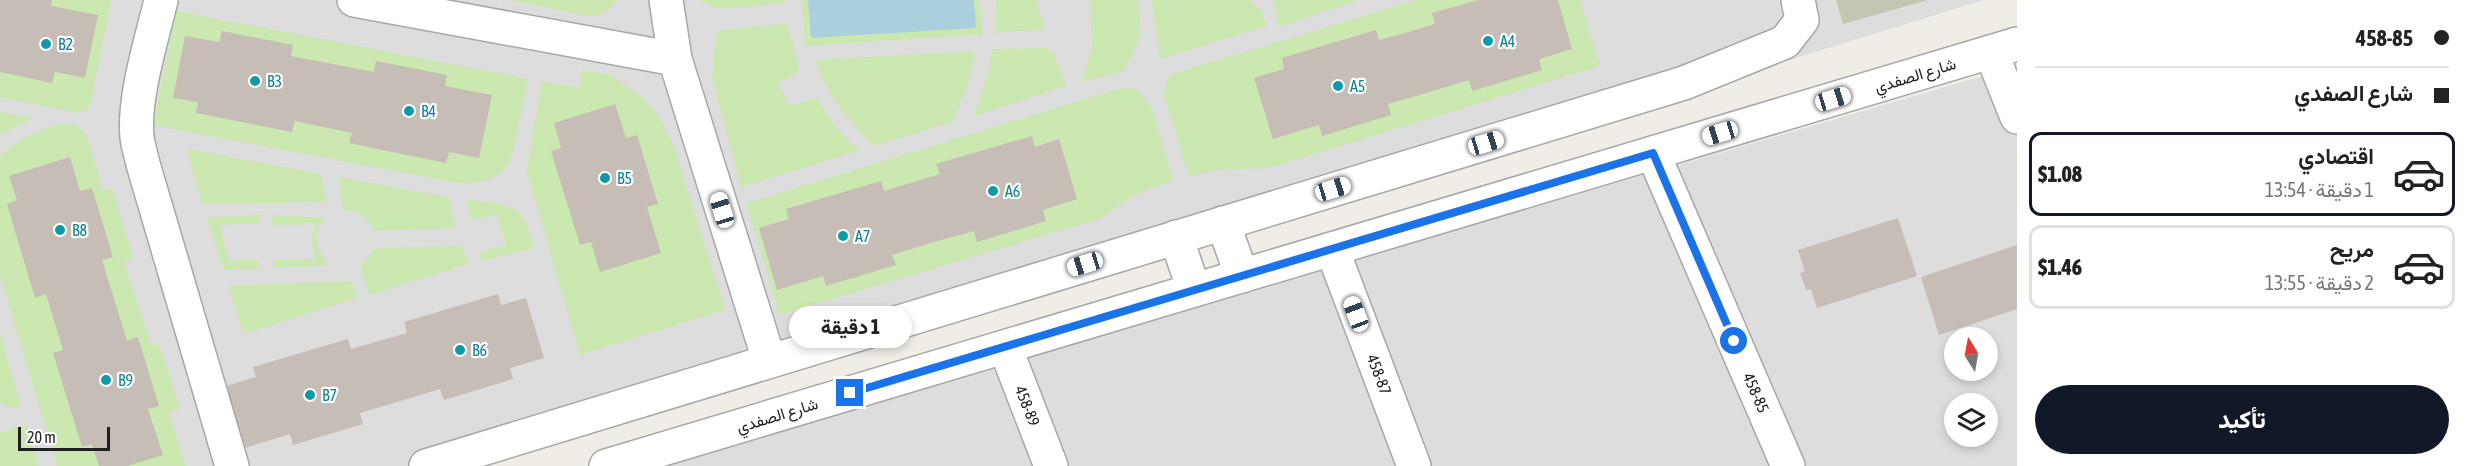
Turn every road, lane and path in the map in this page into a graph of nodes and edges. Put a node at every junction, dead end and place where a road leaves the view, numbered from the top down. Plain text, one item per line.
1 (161, 0) edge
2 (354, 0) edge
3 (666, 0) edge
4 (1798, 0) edge
5 (2004, 48) edge
6 (675, 59) junction
7 (2017, 117) edge
8 (1653, 153) junction
9 (1223, 223) junction
10 (1176, 237) junction
11 (1332, 249) junction
12 (1242, 276) junction
13 (1194, 290) junction
14 (1005, 346) junction
15 (769, 360) junction
16 (232, 466) edge
17 (426, 466) edge
18 (606, 466) edge
19 (1051, 466) edge
20 (1414, 466) edge
21 (1788, 466) edge

1 - 16 street
2 - 6 street
3 - 6 street
4 - 9 street
5 - 7 street
5 - 8 street, شارع الصفدي
6 - 15 street
8 - 11 street, شارع الصفدي
8 - 21 street, 458-85
9 - 10 street
9 - 12 street
10 - 13 street
10 - 15 street
11 - 12 street, شارع الصفدي
11 - 20 street, 458-87
12 - 13 street, شارع الصفدي
13 - 14 street, شارع الصفدي
14 - 18 street, شارع الصفدي
14 - 19 street, 458-89
15 - 17 street

